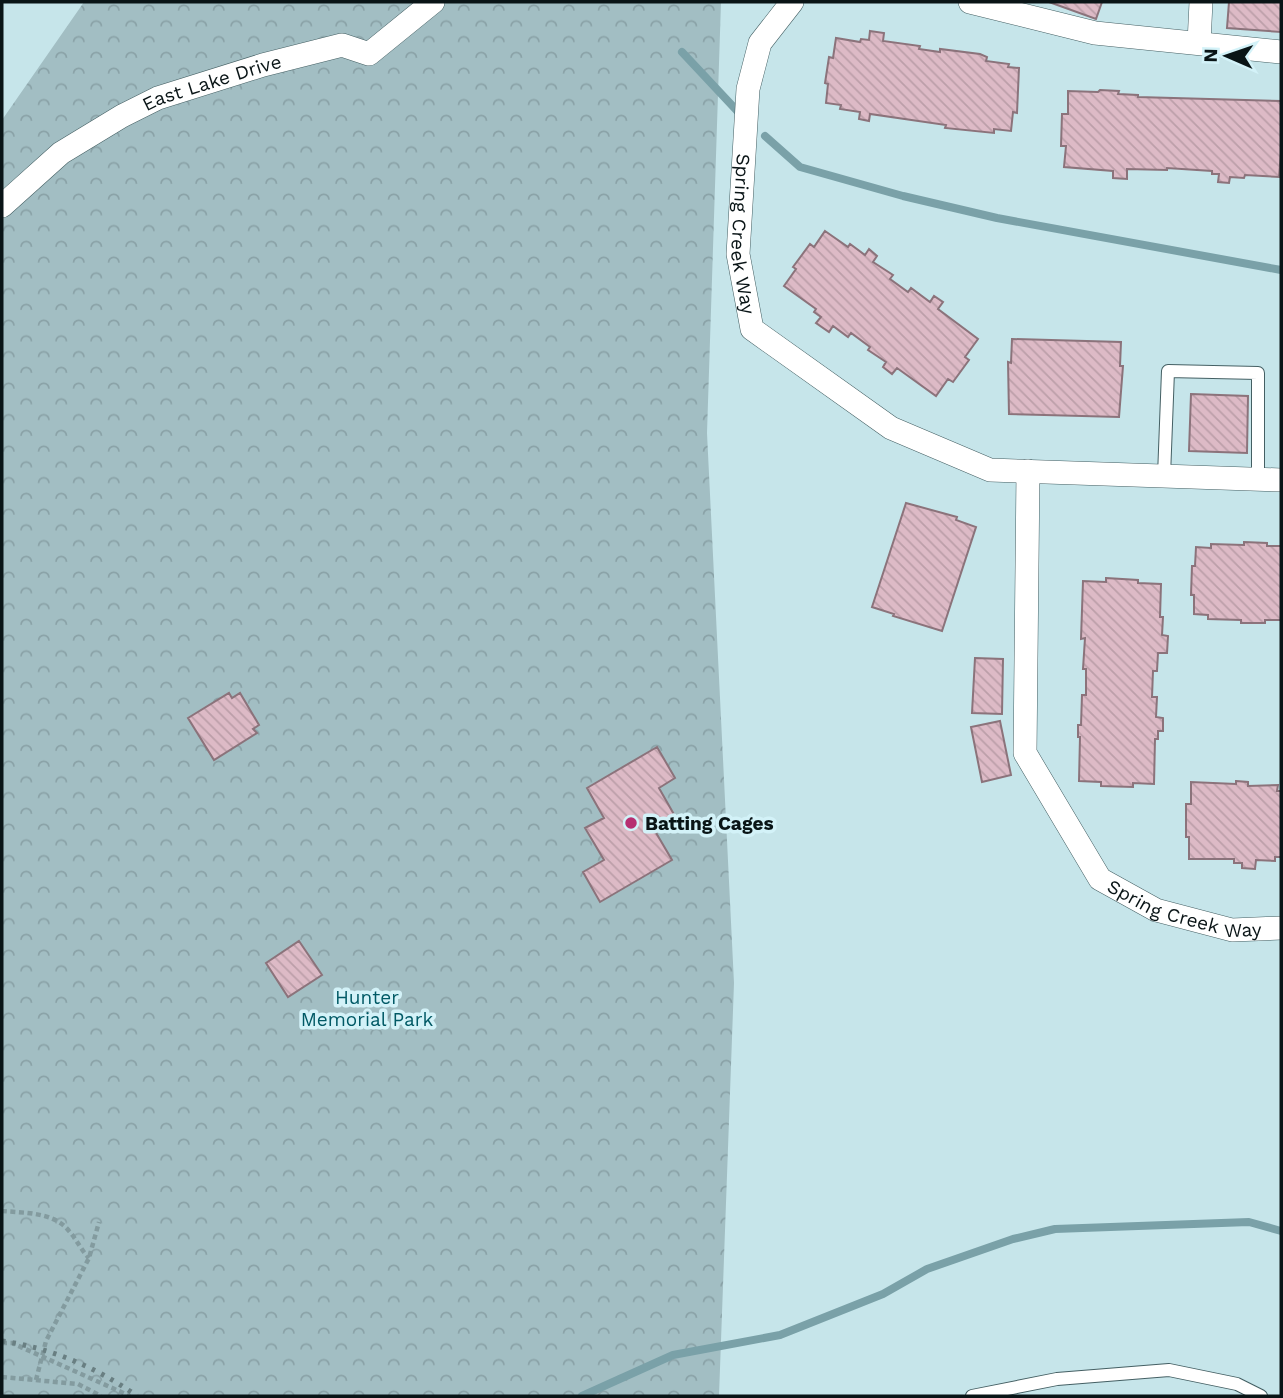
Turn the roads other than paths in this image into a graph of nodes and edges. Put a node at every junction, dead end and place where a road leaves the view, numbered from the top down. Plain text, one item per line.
1 (433, 2) edge
2 (792, 2) edge
3 (970, 2) edge
4 (1201, 2) edge
5 (1199, 43) junction
6 (1281, 52) edge
7 (2, 206) edge
8 (1028, 471) junction
9 (1164, 476) junction
10 (1258, 479) junction
11 (1281, 480) edge
12 (1281, 928) edge
13 (972, 1396) edge
14 (1261, 1396) edge

1 - 7 street, East Lake Drive
2 - 8 street, Spring Creek Way
3 - 5 street
4 - 5 street
5 - 6 street
8 - 9 street, Spring Creek Way
8 - 12 street, Spring Creek Way
9 - 10 street, Spring Creek Way
9 - 10 lane
10 - 11 street, Spring Creek Way
13 - 14 lane

